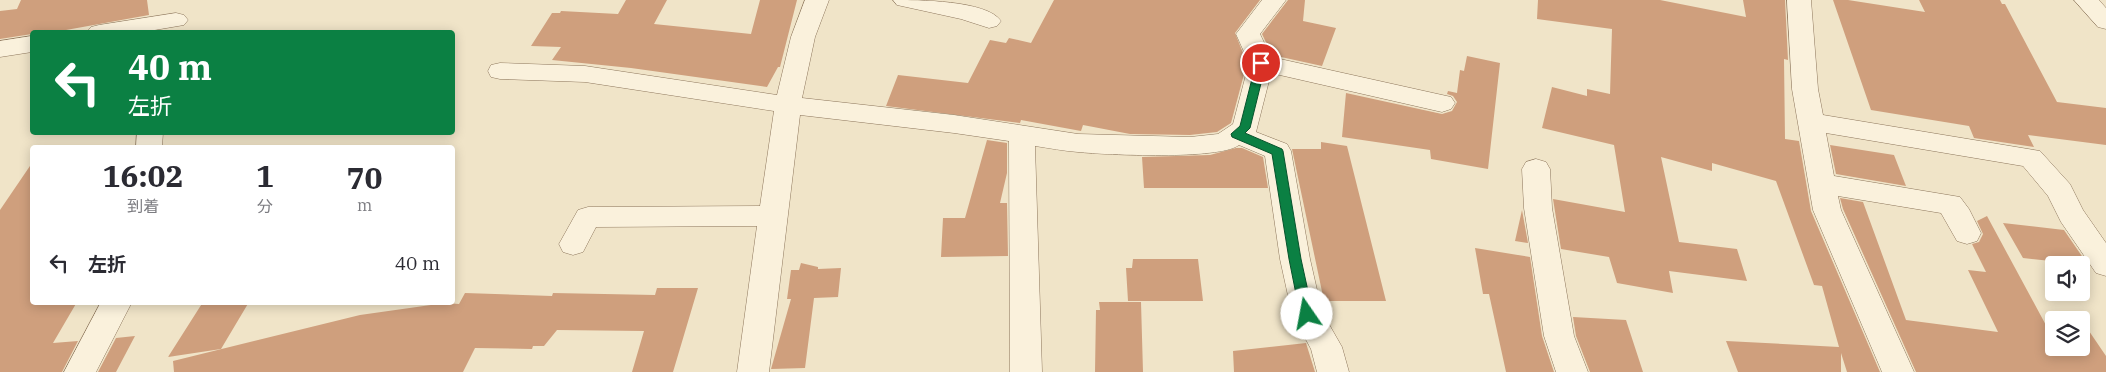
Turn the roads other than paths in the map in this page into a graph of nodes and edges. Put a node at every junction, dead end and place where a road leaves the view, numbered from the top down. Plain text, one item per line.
1 (817, 0) edge
2 (905, 0) edge
3 (1274, 0) edge
4 (1799, 0) edge
5 (2086, 0) edge
6 (176, 17) edge
7 (989, 21) dead end
8 (2106, 22) edge
9 (109, 30) edge
10 (30, 44) edge
11 (0, 49) edge
12 (1261, 63) junction
13 (500, 71) dead end
14 (1442, 103) dead end
15 (788, 106) junction
16 (1811, 122) junction
17 (1022, 134) junction
18 (1236, 134) junction
19 (1536, 169) dead end
20 (1823, 184) junction
21 (772, 216) junction
22 (1967, 233) dead end
23 (573, 244) dead end
24 (2106, 265) edge
25 (115, 305) edge
26 (80, 372) edge
27 (752, 372) edge
28 (1026, 372) edge
29 (1333, 372) edge
30 (1572, 372) edge
31 (1898, 372) edge

1 - 15 street
2 - 7 street
3 - 12 street
4 - 16 street
5 - 8 street
6 - 9 street
10 - 11 street
12 - 14 street
12 - 18 street
13 - 15 street
15 - 17 street
15 - 21 street
16 - 20 street
16 - 24 street
17 - 18 street
17 - 28 street
18 - 29 street
19 - 30 street
20 - 22 street
20 - 31 street
21 - 23 street
21 - 27 street
25 - 26 street

